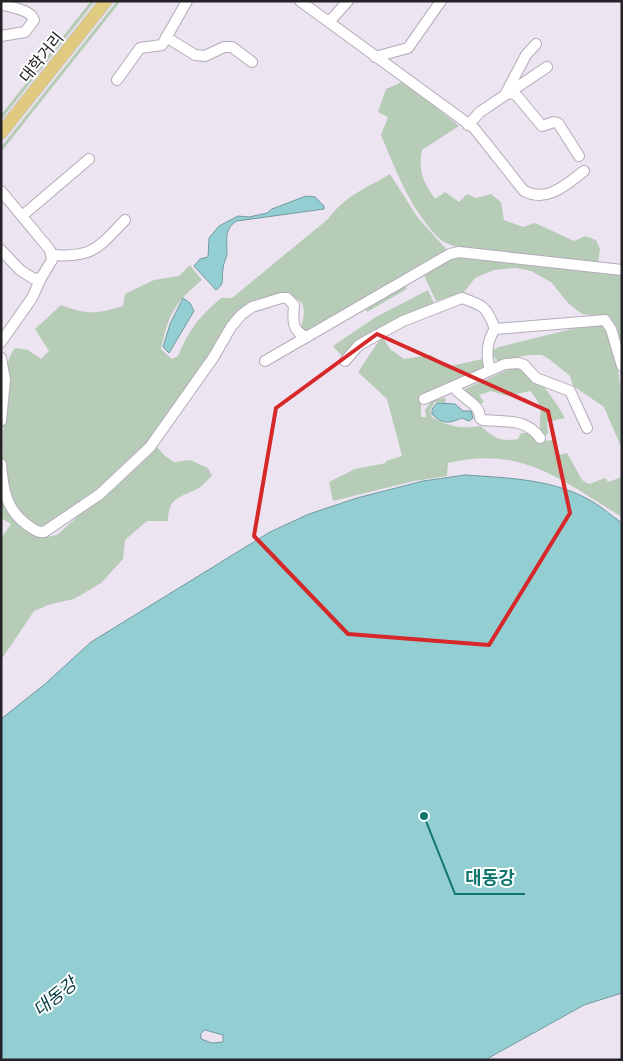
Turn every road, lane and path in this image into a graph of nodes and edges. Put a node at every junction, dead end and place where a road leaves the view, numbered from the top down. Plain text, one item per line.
1 (106, 1) edge
2 (187, 1) edge
3 (300, 1) edge
4 (348, 1) edge
5 (441, 1) edge
6 (1, 4) edge
7 (329, 22) junction
8 (1, 36) edge
9 (166, 37) junction
10 (536, 44) dead end
11 (375, 57) junction
12 (252, 62) dead end
13 (547, 67) dead end
14 (117, 80) dead end
15 (506, 94) junction
16 (468, 124) junction
17 (1, 133) edge
18 (579, 156) dead end
19 (89, 159) dead end
20 (584, 171) dead end
21 (1, 190) edge
22 (22, 216) junction
23 (125, 220) dead end
24 (1, 250) edge
25 (52, 255) junction
26 (622, 270) edge
27 (41, 278) junction
28 (495, 328) junction
29 (307, 337) junction
30 (1, 342) edge
31 (1, 358) edge
32 (265, 361) dead end
33 (345, 361) dead end
34 (622, 366) edge
35 (490, 370) junction
36 (454, 387) junction
37 (424, 399) dead end
38 (1, 421) edge
39 (586, 428) dead end
40 (540, 438) dead end
41 (1, 464) edge
42 (3, 496) edge

1 - 17 main road, 대학거리
2 - 9 street
3 - 7 street
4 - 7 street
5 - 11 street
6 - 8 street
7 - 11 street
9 - 12 street
9 - 14 street
10 - 15 street
11 - 16 street
13 - 15 street
15 - 16 street
15 - 18 street
16 - 20 street
19 - 22 street
21 - 22 street
22 - 25 street
23 - 25 street
24 - 27 street
25 - 27 street
26 - 29 street
27 - 30 street
28 - 33 street
28 - 34 street
28 - 35 street
29 - 32 street
29 - 42 street
31 - 38 street
35 - 36 street
35 - 39 street
36 - 37 street
36 - 40 street
41 - 42 street

